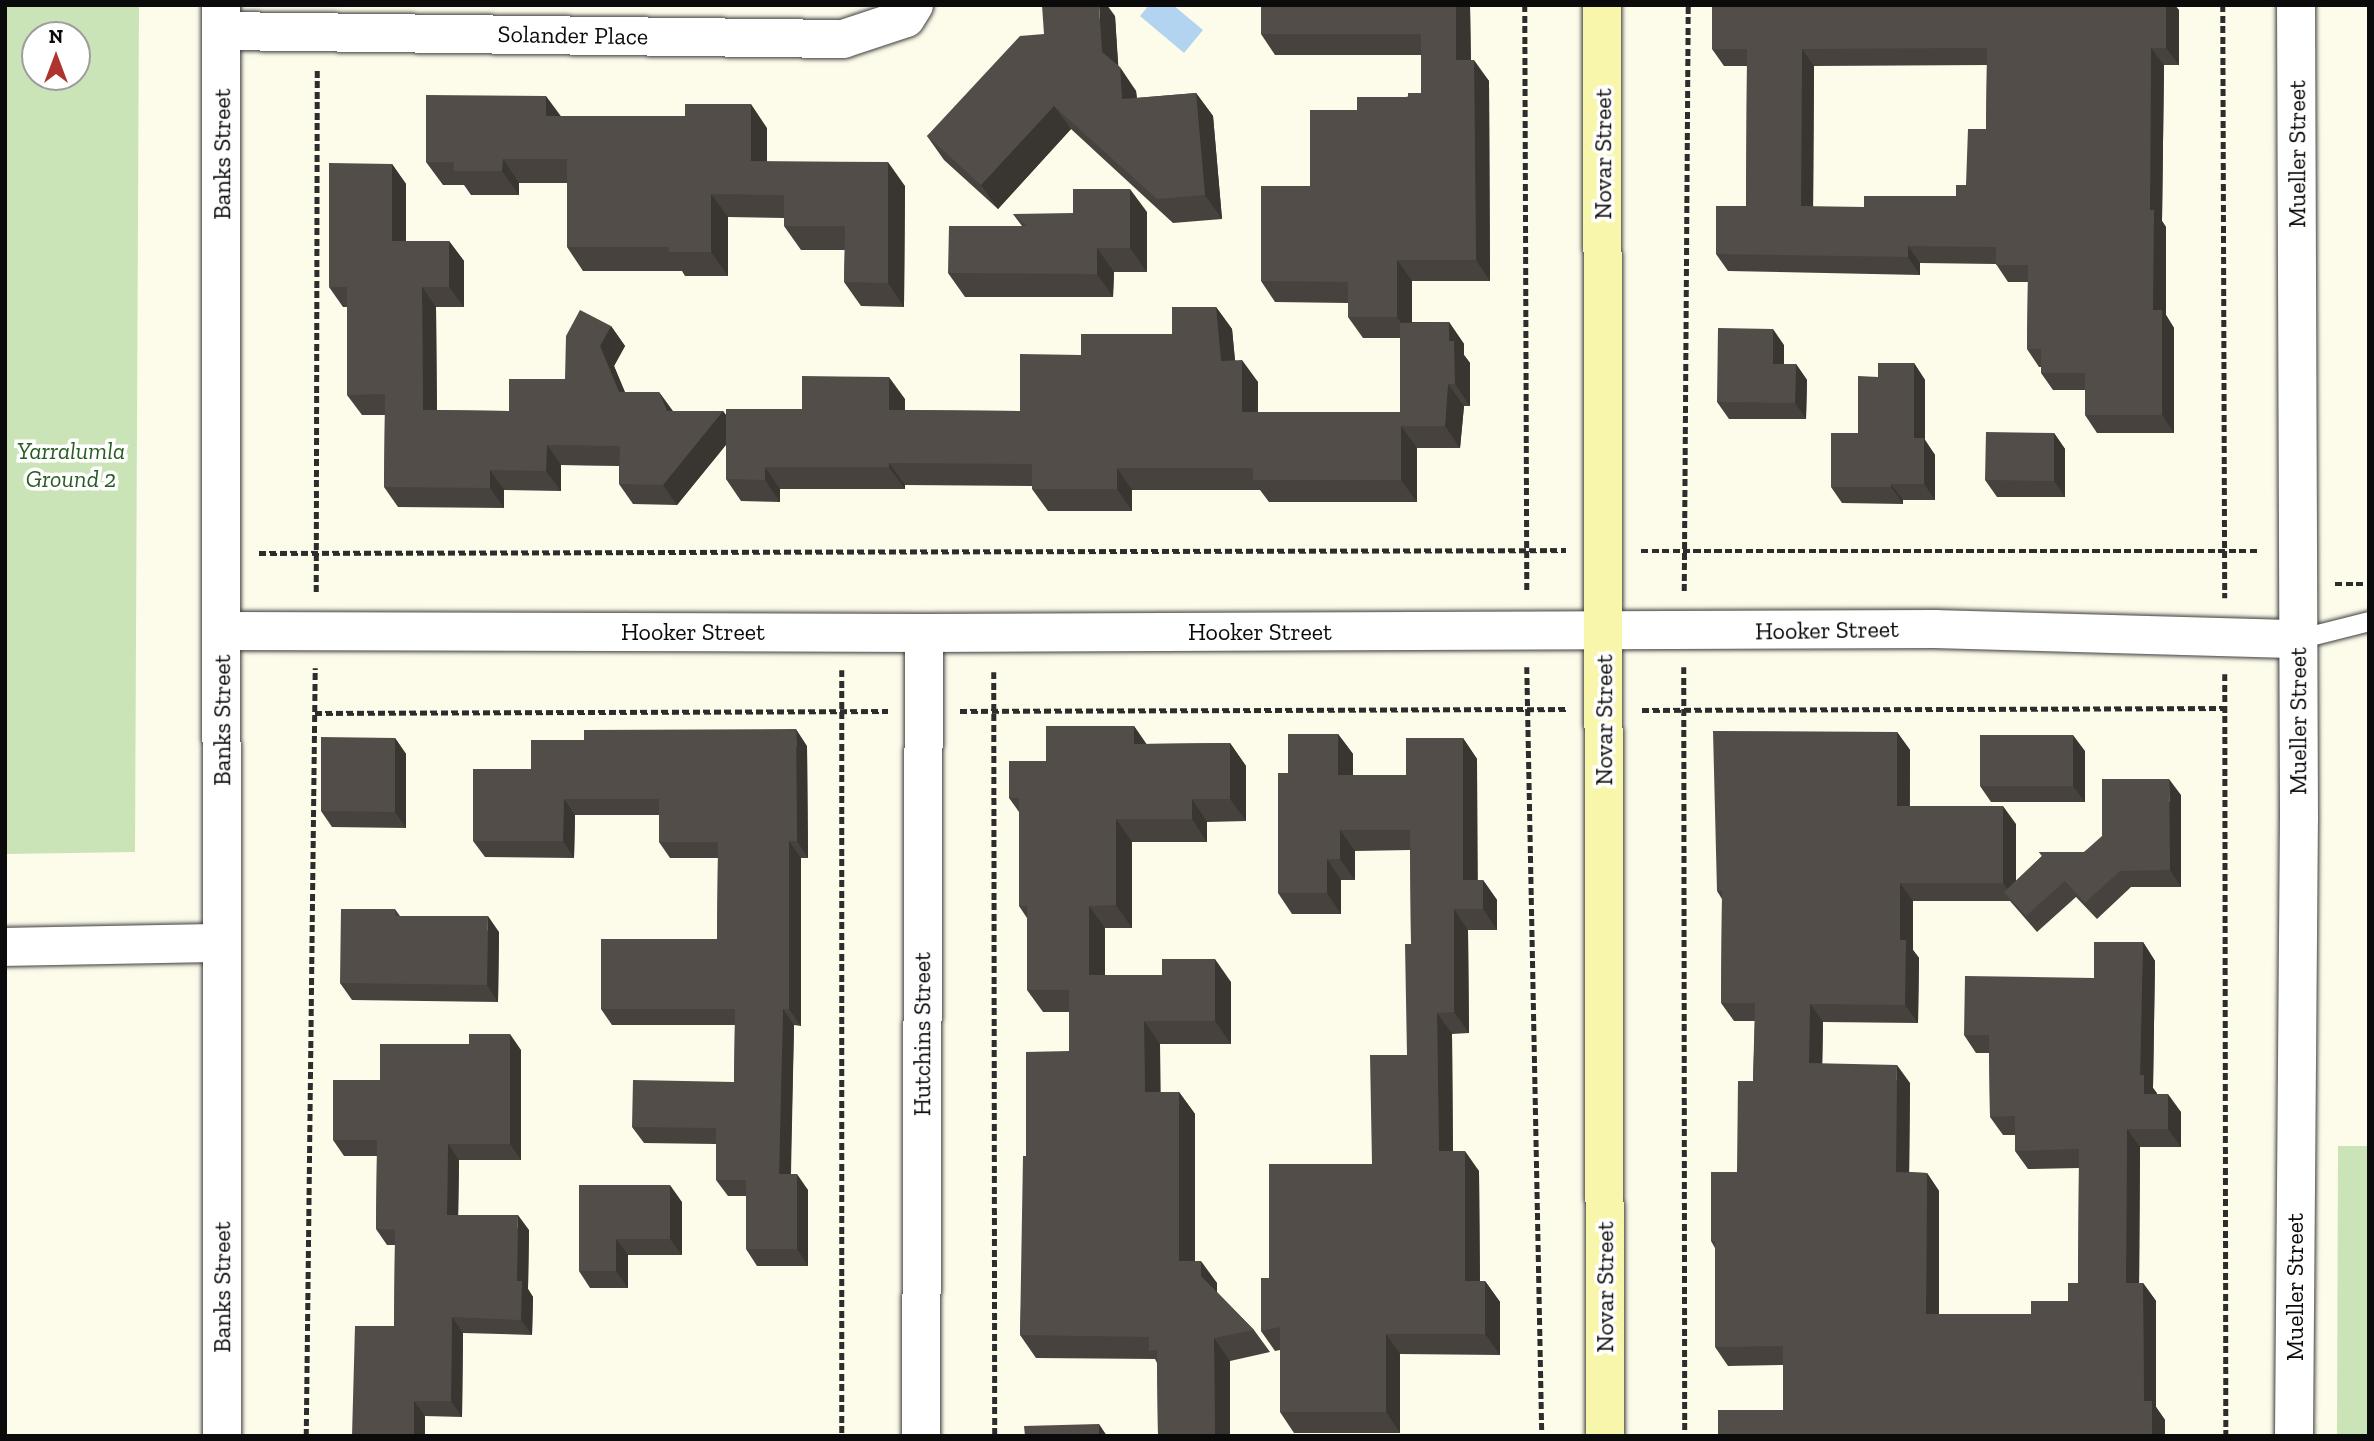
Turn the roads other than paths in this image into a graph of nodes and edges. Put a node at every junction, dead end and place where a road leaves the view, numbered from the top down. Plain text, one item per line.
1 (914, 5) edge
2 (1602, 5) edge
3 (2297, 5) edge
4 (221, 18) edge
5 (2369, 621) edge
6 (222, 631) junction
7 (1603, 632) junction
8 (924, 633) junction
9 (2298, 639) junction
10 (222, 943) junction
11 (5, 947) edge
12 (222, 1436) edge
13 (921, 1436) edge
14 (1605, 1436) edge
15 (2294, 1436) edge

1 - 4 street, Solander Place
2 - 7 main road, Novar Street
3 - 9 street, Mueller Street
4 - 6 street, Banks Street
5 - 9 lane
6 - 8 street, Hooker Street
6 - 10 street, Banks Street
7 - 8 street, Hooker Street
7 - 9 street, Hooker Street
7 - 14 main road, Novar Street
8 - 13 street, Hutchins Street
9 - 15 street, Mueller Street
10 - 11 street
10 - 12 street, Banks Street

